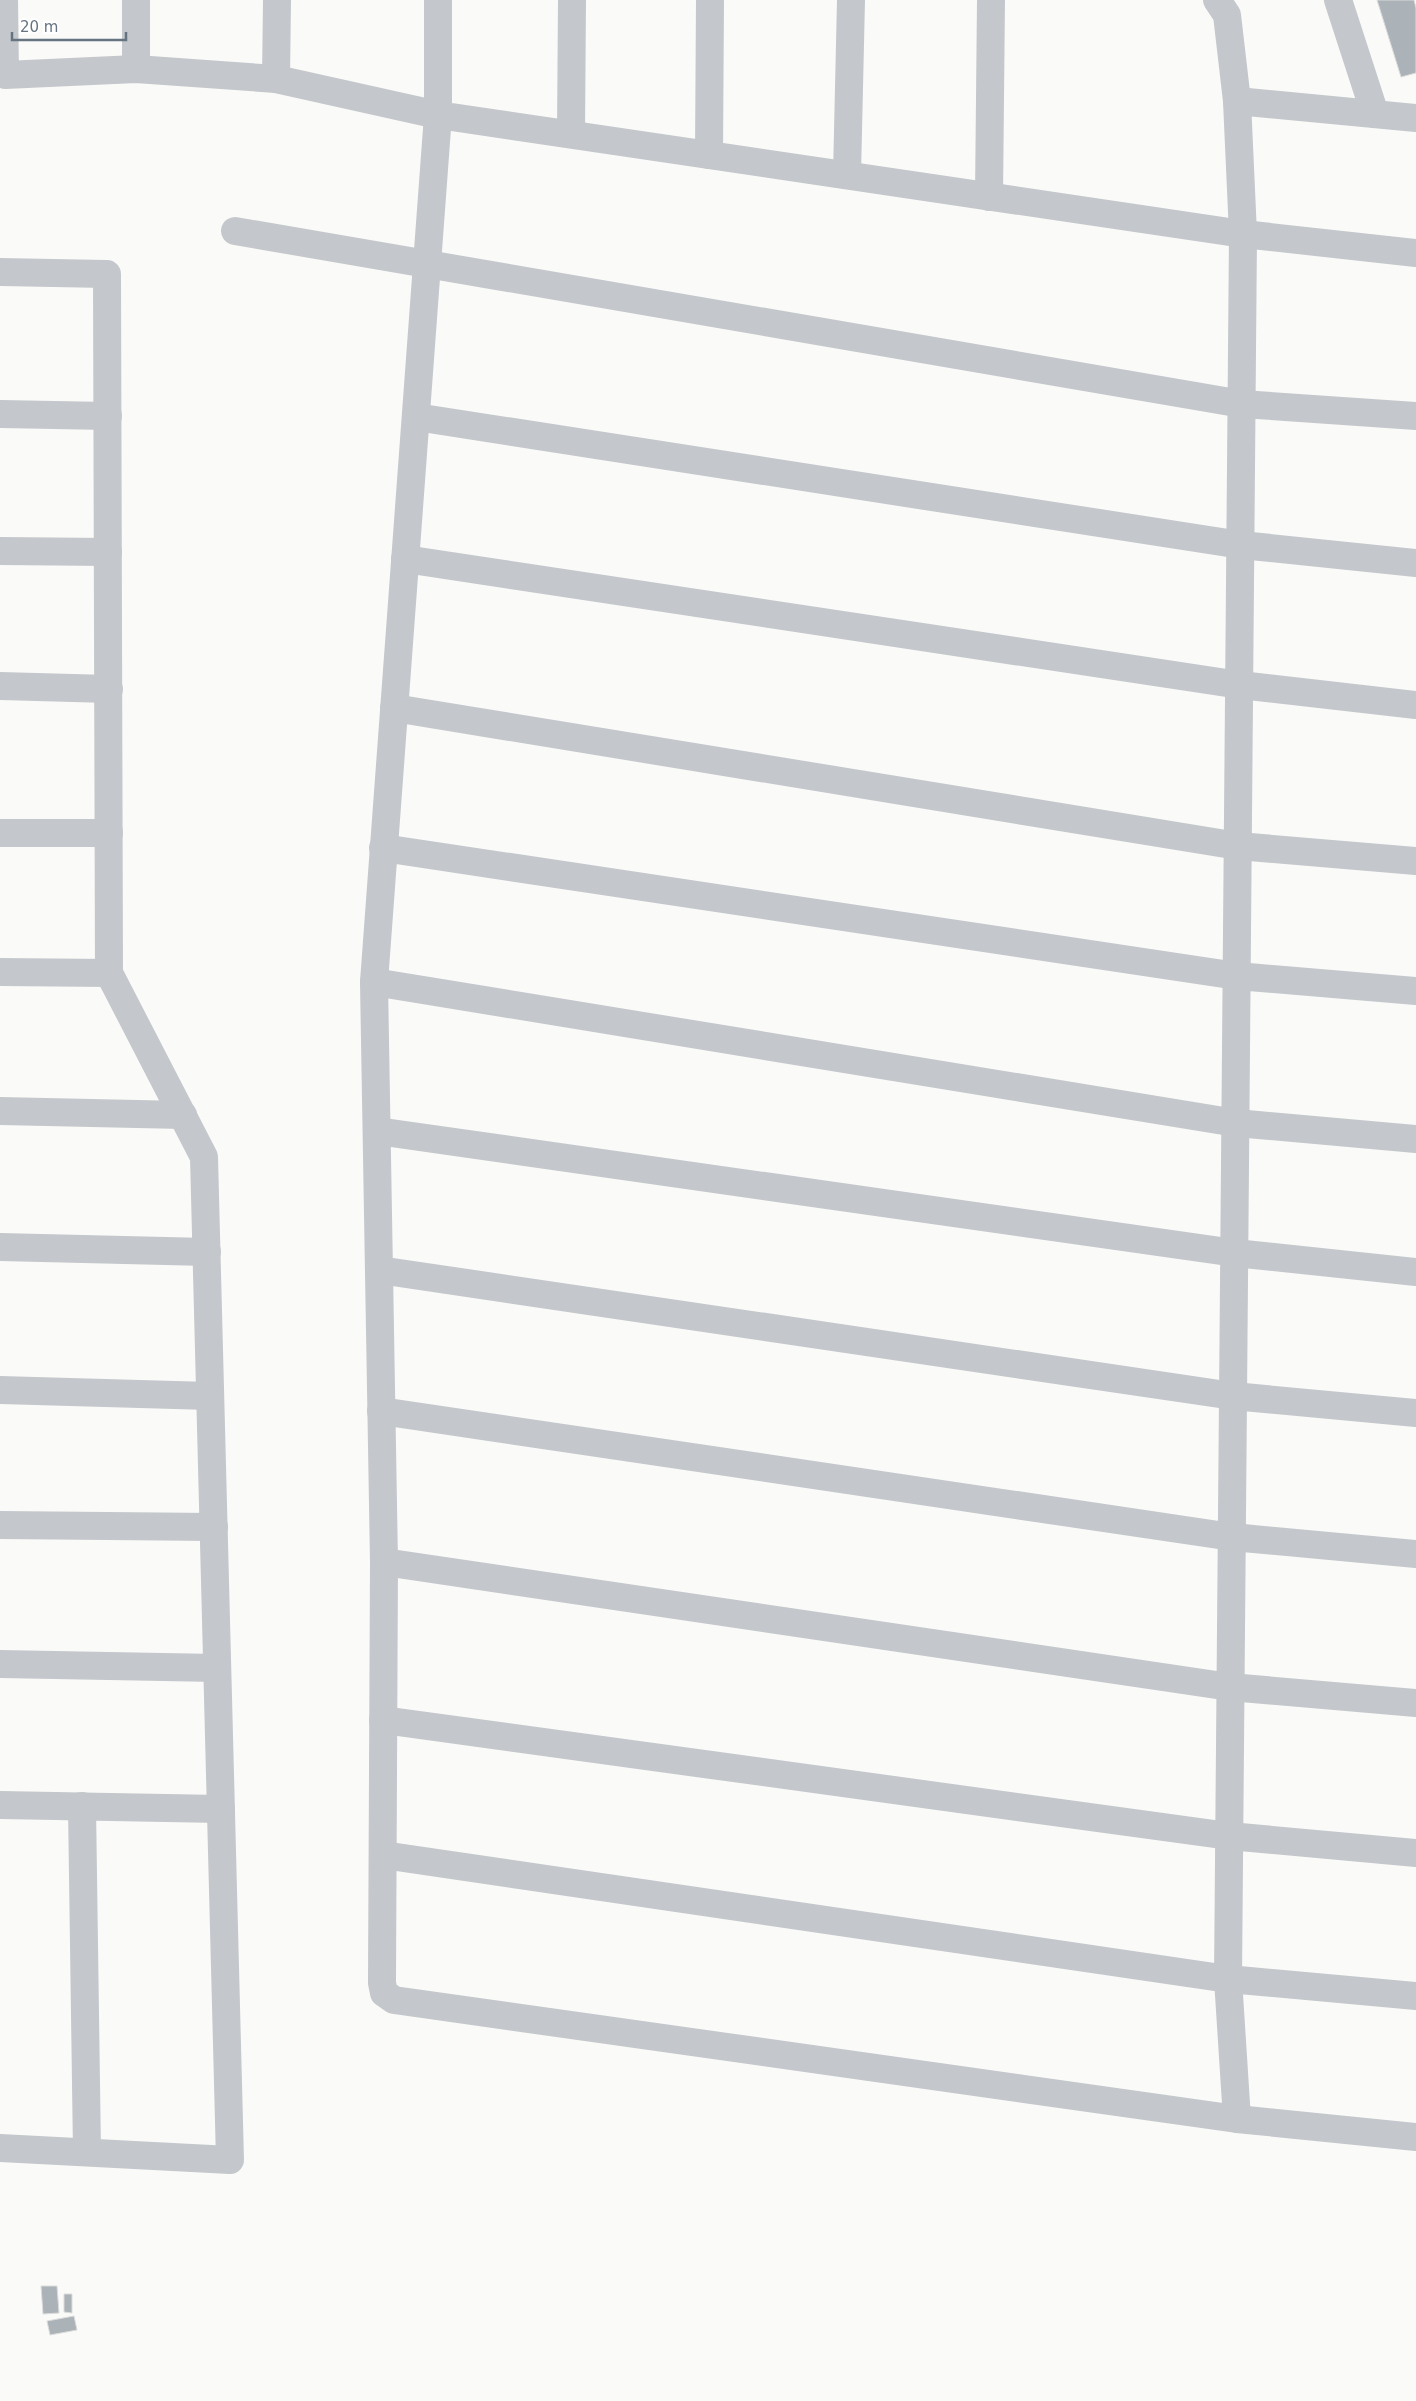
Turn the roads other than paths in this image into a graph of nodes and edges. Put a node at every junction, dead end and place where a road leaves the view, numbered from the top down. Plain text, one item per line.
1 (4, 0) edge
2 (136, 0) edge
3 (276, 0) edge
4 (438, 0) edge
5 (572, 0) edge
6 (710, 0) edge
7 (850, 0) edge
8 (991, 0) edge
9 (1338, 0) edge
10 (1228, 5) edge
11 (136, 69) junction
12 (3, 76) edge
13 (276, 79) junction
14 (1238, 101) junction
15 (438, 114) junction
16 (1375, 114) junction
17 (1416, 118) edge
18 (571, 134) junction
19 (709, 155) junction
20 (847, 175) junction
21 (989, 196) junction
22 (235, 231) dead end
23 (1243, 234) junction
24 (1416, 253) edge
25 (427, 264) junction
26 (0, 272) edge
27 (1242, 404) junction
28 (0, 414) edge
29 (108, 416) junction
30 (1416, 416) edge
31 (416, 417) junction
32 (1241, 545) junction
33 (0, 550) edge
34 (108, 552) junction
35 (405, 559) junction
36 (1416, 563) edge
37 (1240, 685) junction
38 (0, 686) edge
39 (109, 689) junction
40 (1416, 705) edge
41 (394, 708) junction
42 (0, 833) edge
43 (109, 833) junction
44 (1238, 846) junction
45 (383, 848) junction
46 (1416, 861) edge
47 (0, 972) edge
48 (110, 973) junction
49 (1237, 976) junction
50 (374, 982) junction
51 (1416, 991) edge
52 (0, 1111) edge
53 (183, 1115) junction
54 (1236, 1123) junction
55 (377, 1131) junction
56 (1416, 1140) edge
57 (0, 1247) edge
58 (207, 1252) junction
59 (1234, 1253) junction
60 (379, 1270) junction
61 (1416, 1272) edge
62 (0, 1390) edge
63 (210, 1396) junction
64 (1233, 1396) junction
65 (381, 1412) junction
66 (1416, 1412) edge
67 (0, 1525) edge
68 (214, 1528) junction
69 (1232, 1537) junction
70 (1416, 1554) edge
71 (384, 1562) junction
72 (0, 1664) edge
73 (217, 1668) junction
74 (1230, 1687) junction
75 (1416, 1703) edge
76 (383, 1720) junction
77 (0, 1804) edge
78 (82, 1806) junction
79 (221, 1809) junction
80 (1229, 1836) junction
81 (1416, 1853) edge
82 (383, 1855) junction
83 (1228, 1979) junction
84 (1416, 1996) edge
85 (1236, 2119) junction
86 (1416, 2137) edge
87 (0, 2148) edge
88 (87, 2152) junction

1 - 12 street
2 - 11 street
3 - 13 street
4 - 15 street
5 - 18 street
6 - 19 street
7 - 20 street
8 - 21 street
9 - 16 street
10 - 14 street
11 - 12 street
11 - 13 street
13 - 15 street
14 - 16 street
14 - 23 street
15 - 18 street
15 - 25 street
16 - 17 street
18 - 19 street
19 - 20 street
20 - 21 street
21 - 23 street
22 - 25 street
23 - 24 street
23 - 27 street
25 - 27 street
25 - 31 street
26 - 29 street
27 - 30 street
27 - 32 street
28 - 29 street
29 - 34 street
31 - 32 street
31 - 35 street
32 - 36 street
32 - 37 street
33 - 34 street
34 - 39 street
35 - 37 street
35 - 41 street
37 - 40 street
37 - 44 street
38 - 39 street
39 - 43 street
41 - 44 street
41 - 45 street
42 - 43 street
43 - 48 street
44 - 46 street
44 - 49 street
45 - 49 street
45 - 50 street
47 - 48 street
48 - 53 street
49 - 51 street
49 - 54 street
50 - 54 street
50 - 55 street
52 - 53 street
53 - 58 street
54 - 56 street
54 - 59 street
55 - 59 street
55 - 60 street
57 - 58 street
58 - 63 street
59 - 61 street
59 - 64 street
60 - 64 street
60 - 65 street
62 - 63 street
63 - 68 street
64 - 66 street
64 - 69 street
65 - 69 street
65 - 71 street
67 - 68 street
68 - 73 street
69 - 70 street
69 - 74 street
71 - 74 street
71 - 76 street
72 - 73 street
73 - 79 street
74 - 75 street
74 - 80 street
76 - 80 street
76 - 82 street
77 - 78 street
78 - 79 street
78 - 88 street
79 - 88 street
80 - 81 street
80 - 83 street
82 - 83 street
82 - 85 street
83 - 84 street
83 - 85 street
85 - 86 street
87 - 88 street

